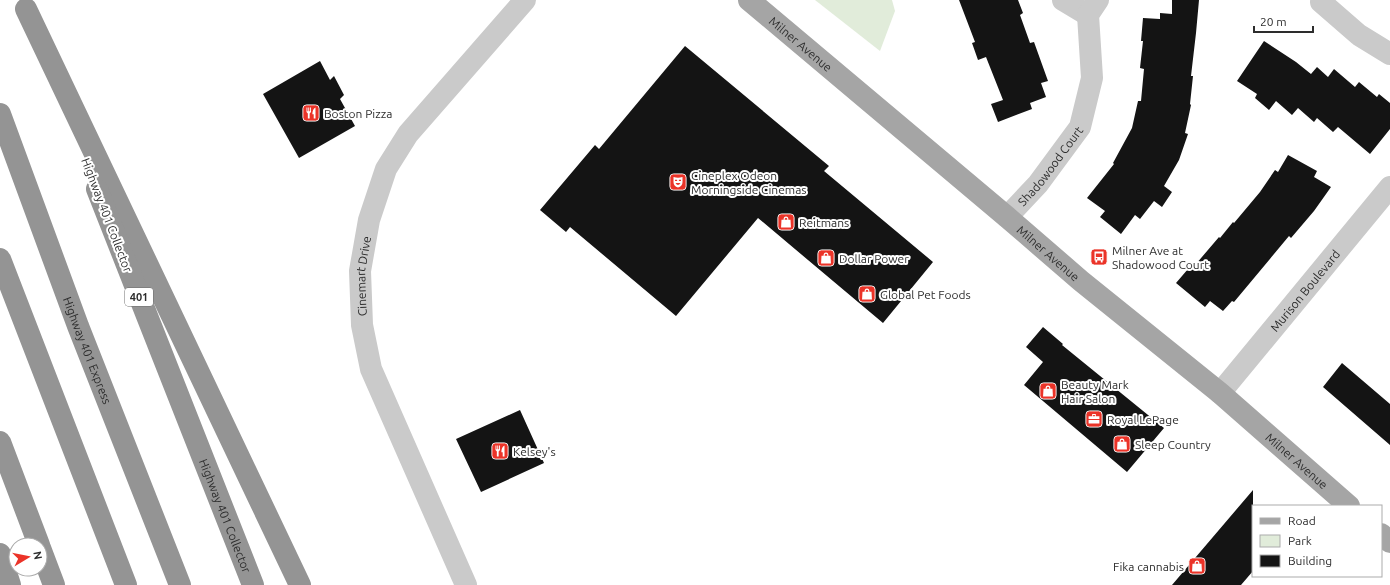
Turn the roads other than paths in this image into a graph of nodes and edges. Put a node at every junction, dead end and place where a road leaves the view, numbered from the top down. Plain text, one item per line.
1 (525, 0) edge
2 (749, 0) edge
3 (1063, 0) edge
4 (1321, 2) dead end
5 (24, 4) edge
6 (1093, 8) edge
7 (1390, 54) edge
8 (0, 114) edge
9 (1390, 187) edge
10 (1007, 217) junction
11 (0, 259) edge
12 (1220, 393) junction
13 (0, 442) edge
14 (1348, 505) edge
15 (1382, 535) edge
16 (36, 537) edge
17 (1390, 542) edge
18 (0, 554) edge
19 (48, 569) edge
20 (10, 585) edge
21 (54, 585) edge
22 (126, 585) edge
23 (180, 585) edge
24 (254, 585) edge
25 (300, 585) edge
26 (466, 585) edge

1 - 26 street, Cinemart Drive
2 - 10 main road, Milner Avenue
3 - 6 street, Shadowood Court
4 - 7 street
5 - 24 highway, Highway 401 Collector / 401
5 - 25 highway
6 - 10 street, Shadowood Court
8 - 23 highway, Highway 401 Express
9 - 12 street, Murison Boulevard
10 - 12 main road, Milner Avenue
11 - 22 highway
12 - 14 main road, Milner Avenue
13 - 16 highway
15 - 17 main road
18 - 20 highway
19 - 21 highway

